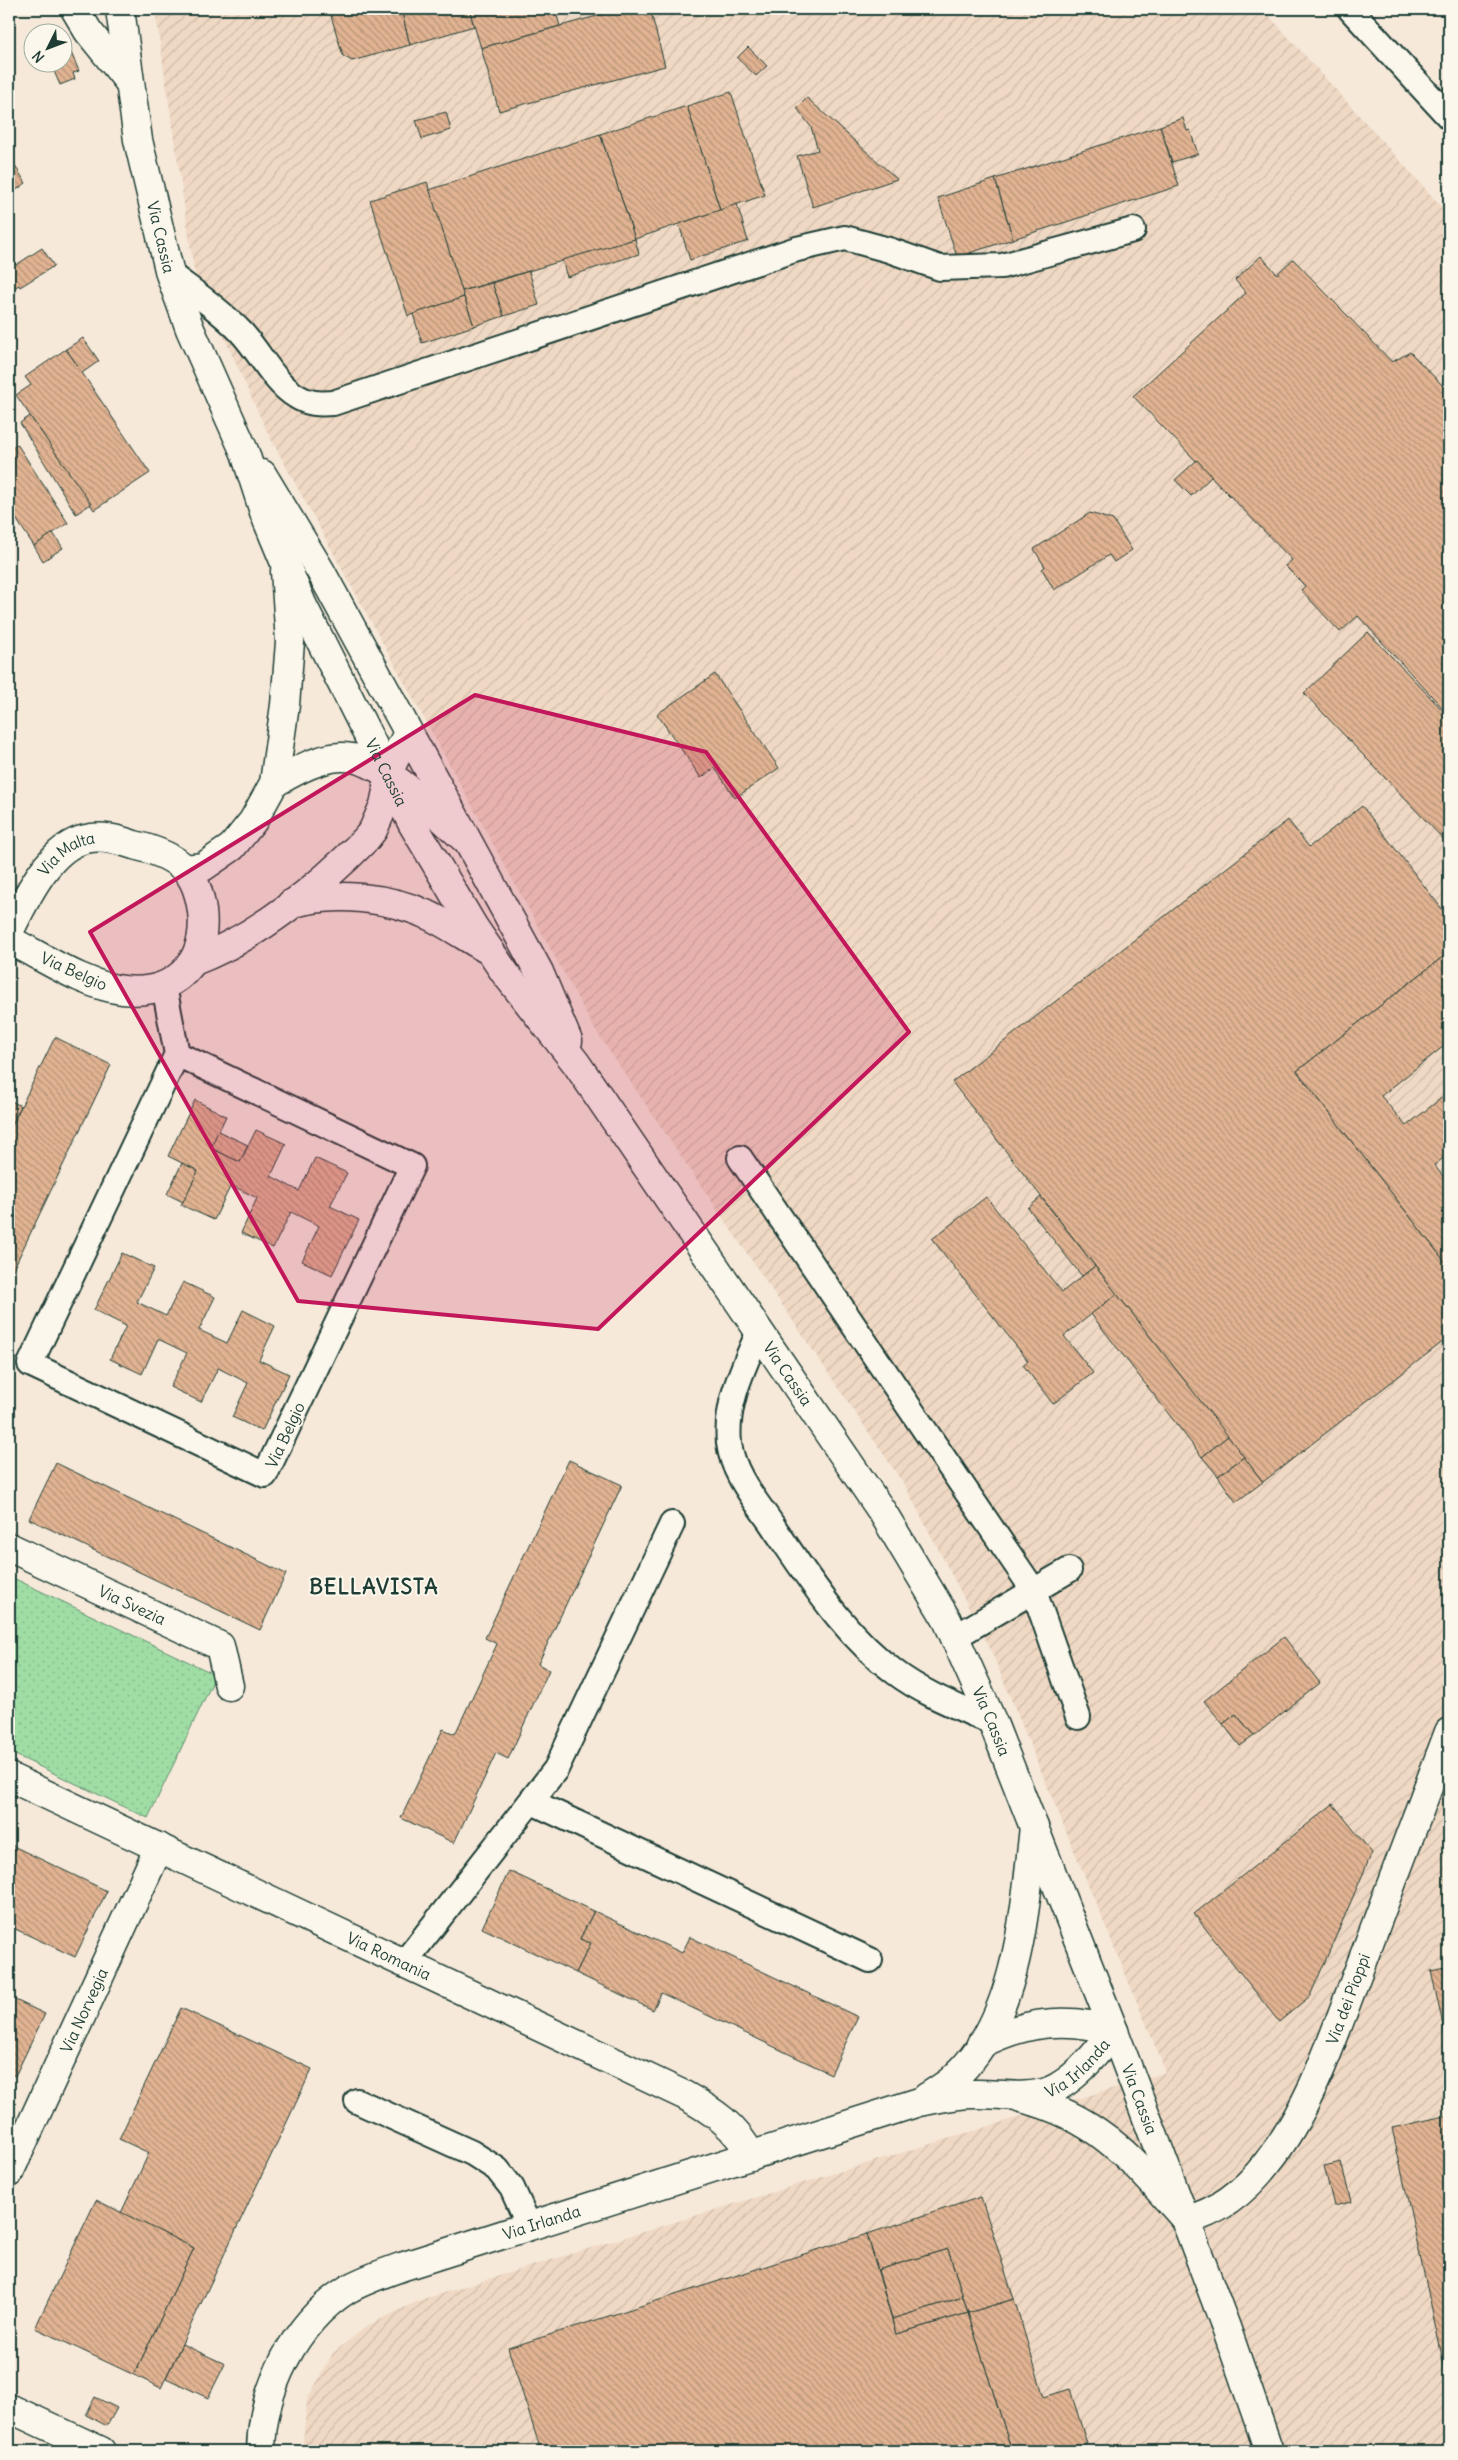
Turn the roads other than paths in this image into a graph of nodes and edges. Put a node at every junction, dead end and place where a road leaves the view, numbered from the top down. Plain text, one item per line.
1 (75, 9) edge
2 (120, 9) edge
3 (1350, 9) edge
4 (129, 82) junction
5 (1449, 116) edge
6 (1133, 230) dead end
7 (170, 274) junction
8 (245, 453) junction
9 (284, 564) junction
10 (408, 734) junction
11 (387, 774) junction
12 (274, 783) junction
13 (466, 840) junction
14 (185, 869) junction
15 (290, 905) junction
16 (9, 932) edge
17 (9, 940) edge
18 (490, 951) junction
19 (194, 961) junction
20 (164, 986) junction
21 (177, 1054) junction
22 (576, 1063) junction
23 (740, 1158) dead end
24 (758, 1331) junction
25 (672, 1524) dead end
26 (9, 1547) edge
27 (1069, 1570) dead end
28 (1034, 1591) junction
29 (955, 1637) junction
30 (229, 1686) dead end
31 (1078, 1717) dead end
32 (993, 1723) junction
33 (1449, 1732) edge
34 (9, 1777) edge
35 (532, 1802) junction
36 (1034, 1827) junction
37 (159, 1848) junction
38 (870, 1960) dead end
39 (404, 1963) junction
40 (1114, 2031) junction
41 (981, 2044) junction
42 (1014, 2096) junction
43 (357, 2101) dead end
44 (920, 2102) junction
45 (751, 2156) junction
46 (9, 2173) edge
47 (1186, 2220) junction
48 (529, 2226) junction
49 (9, 2408) edge
50 (101, 2451) edge
51 (261, 2451) edge
52 (1269, 2451) edge

1 - 4 street
2 - 4 street, Via Cassia
3 - 5 lane
4 - 7 street, Via Cassia
6 - 7 lane
7 - 8 street, Via Cassia
8 - 9 street, Via Cassia
8 - 10 street, Via Cassia
9 - 11 street, Via Cassia
9 - 12 street
10 - 11 street, Via Malta
10 - 13 street, Via Cassia
11 - 12 street
11 - 13 street
11 - 15 street, Via Malta
11 - 18 street, Via Cassia
12 - 14 street
13 - 22 street, Via Cassia
14 - 16 street, Via Malta
14 - 19 street, Via Malta
15 - 18 street, Via Malta
15 - 19 street, Via Malta
17 - 20 street, Via Belgio
18 - 22 street, Via Cassia
19 - 20 street, Via Malta
20 - 21 lane
21 - 21 lane, Via Belgio
22 - 24 street, Via Cassia
23 - 28 lane
24 - 29 street, Via Cassia
24 - 32 lane
25 - 35 lane
26 - 30 street, Via Svezia
27 - 28 lane
28 - 29 lane
28 - 31 lane
29 - 32 street, Via Cassia
32 - 36 street, Via Cassia
33 - 47 street, Via dei Pioppi
34 - 37 street, Via Romania
35 - 38 lane
35 - 39 lane
36 - 40 street, Via Cassia
36 - 41 street, Via Irlanda
37 - 39 street, Via Romania
37 - 46 street, Via Norvegia
39 - 45 street, Via Romania
40 - 41 street, Via Irlanda
40 - 42 street, Via Irlanda
40 - 47 street, Via Cassia
41 - 44 street, Via Irlanda
42 - 44 street, Via Irlanda
42 - 47 street, Via Irlanda
43 - 48 lane
44 - 45 street, Via Irlanda
45 - 48 street, Via Irlanda
47 - 52 street, Via Cassia
48 - 51 street, Via Irlanda
49 - 50 street

